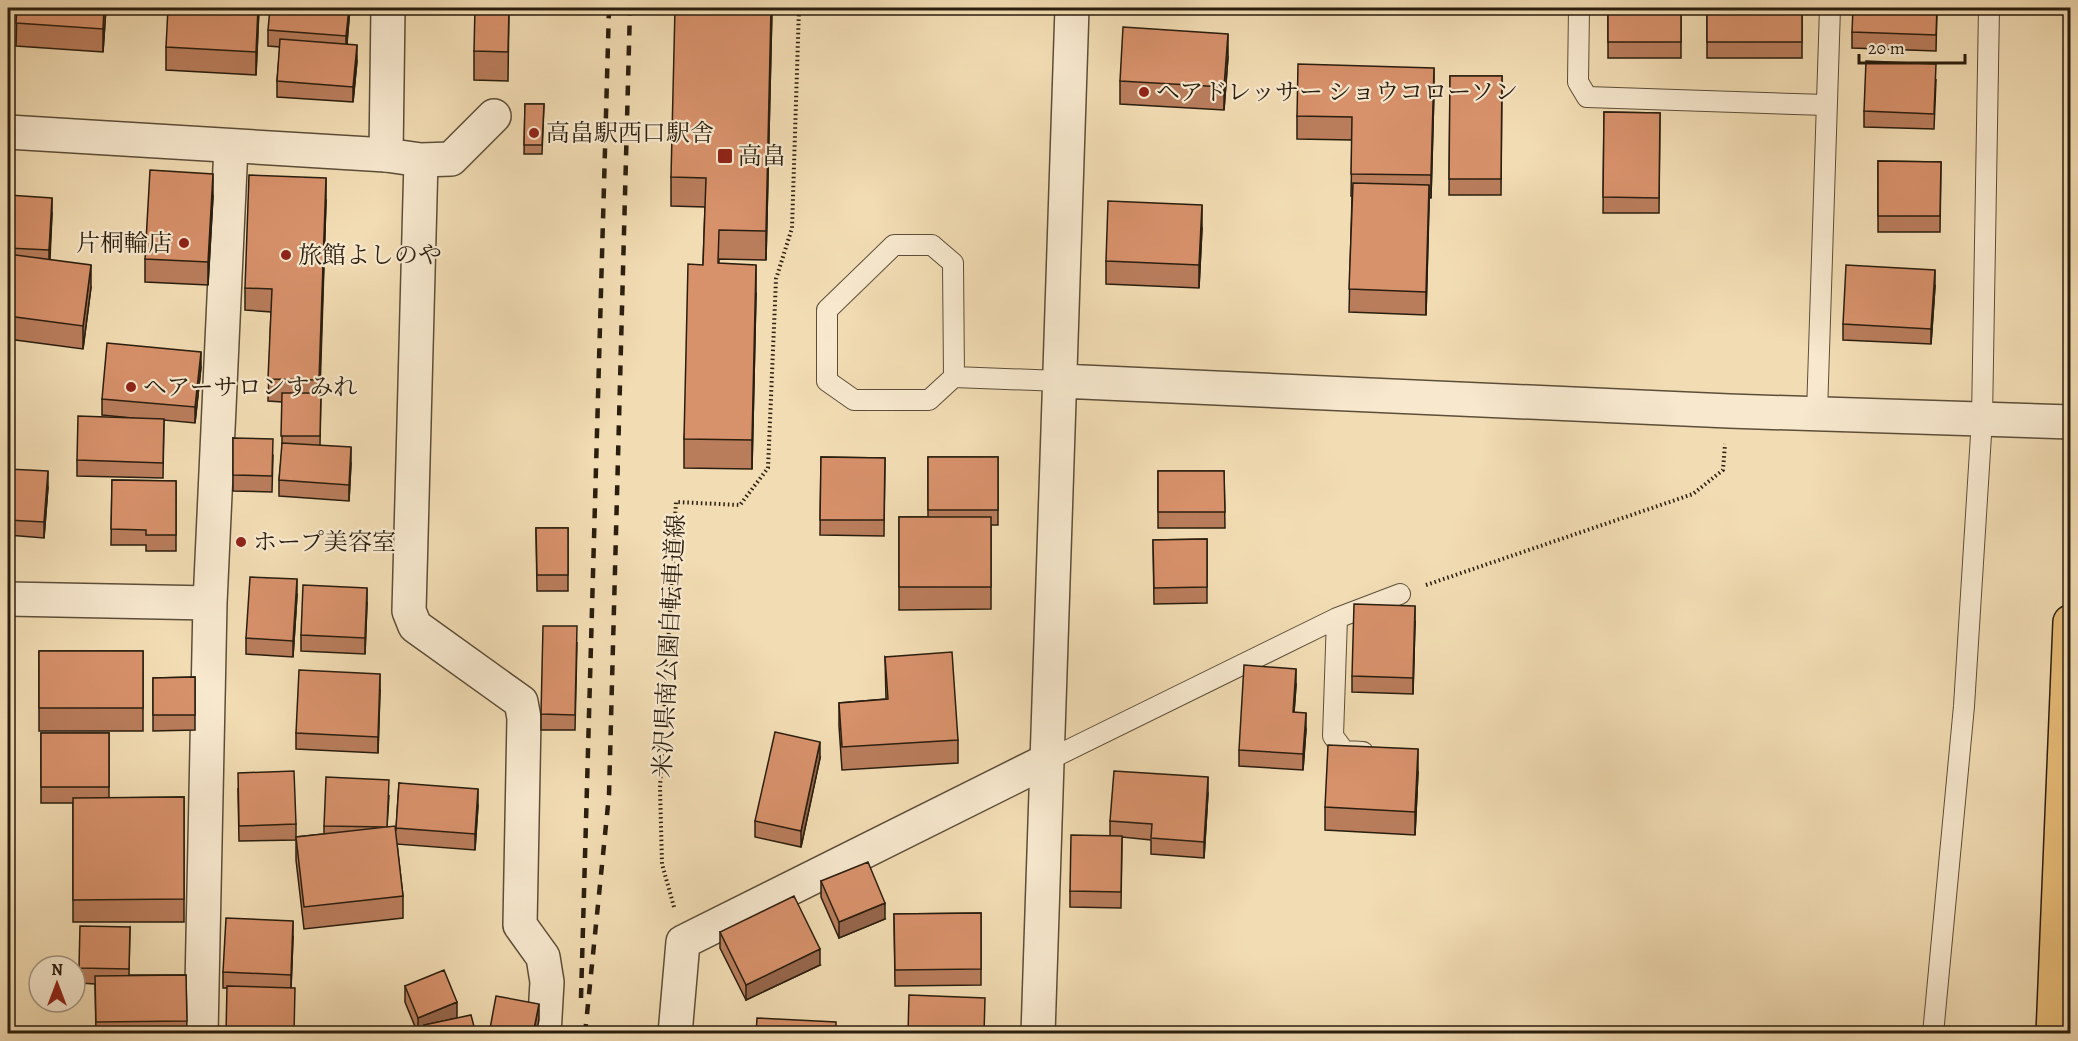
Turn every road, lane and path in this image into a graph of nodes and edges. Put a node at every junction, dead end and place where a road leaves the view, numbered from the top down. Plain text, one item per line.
1 (388, 8) edge
2 (799, 8) edge
3 (1072, 8) edge
4 (1579, 8) edge
5 (1830, 8) edge
6 (1989, 8) edge
7 (1826, 105) junction
8 (494, 116) dead end
9 (8, 132) edge
10 (231, 146) junction
11 (386, 155) junction
12 (421, 160) junction
13 (954, 377) junction
14 (1060, 381) junction
15 (1729, 411) junction
16 (1817, 413) junction
17 (1982, 419) junction
18 (2070, 422) edge
19 (1400, 594) joint
20 (8, 599) edge
21 (210, 603) junction
22 (1337, 618) junction
23 (2070, 622) edge
24 (1377, 753) edge
25 (1046, 761) junction
26 (683, 942) junction
27 (201, 1034) edge
28 (544, 1034) edge
29 (675, 1034) edge
30 (1038, 1034) edge
31 (1933, 1034) edge
32 (2053, 1034) edge

1 - 11 street
2 - 26 path, 米沢県南公園自転車道線
3 - 14 street
4 - 7 lane
5 - 7 lane
6 - 17 lane
7 - 16 lane
8 - 12 street
9 - 10 street
10 - 11 street
10 - 21 street
11 - 12 street
12 - 28 street
13 - 13 lane
13 - 14 lane
14 - 15 street
14 - 25 street
15 - 16 street
15 - 19 path
16 - 17 street
17 - 18 street
17 - 31 lane
19 - 22 lane
20 - 21 street
21 - 27 street
22 - 24 lane
22 - 25 lane
23 - 32 highway
25 - 26 street
25 - 30 street
26 - 29 street

